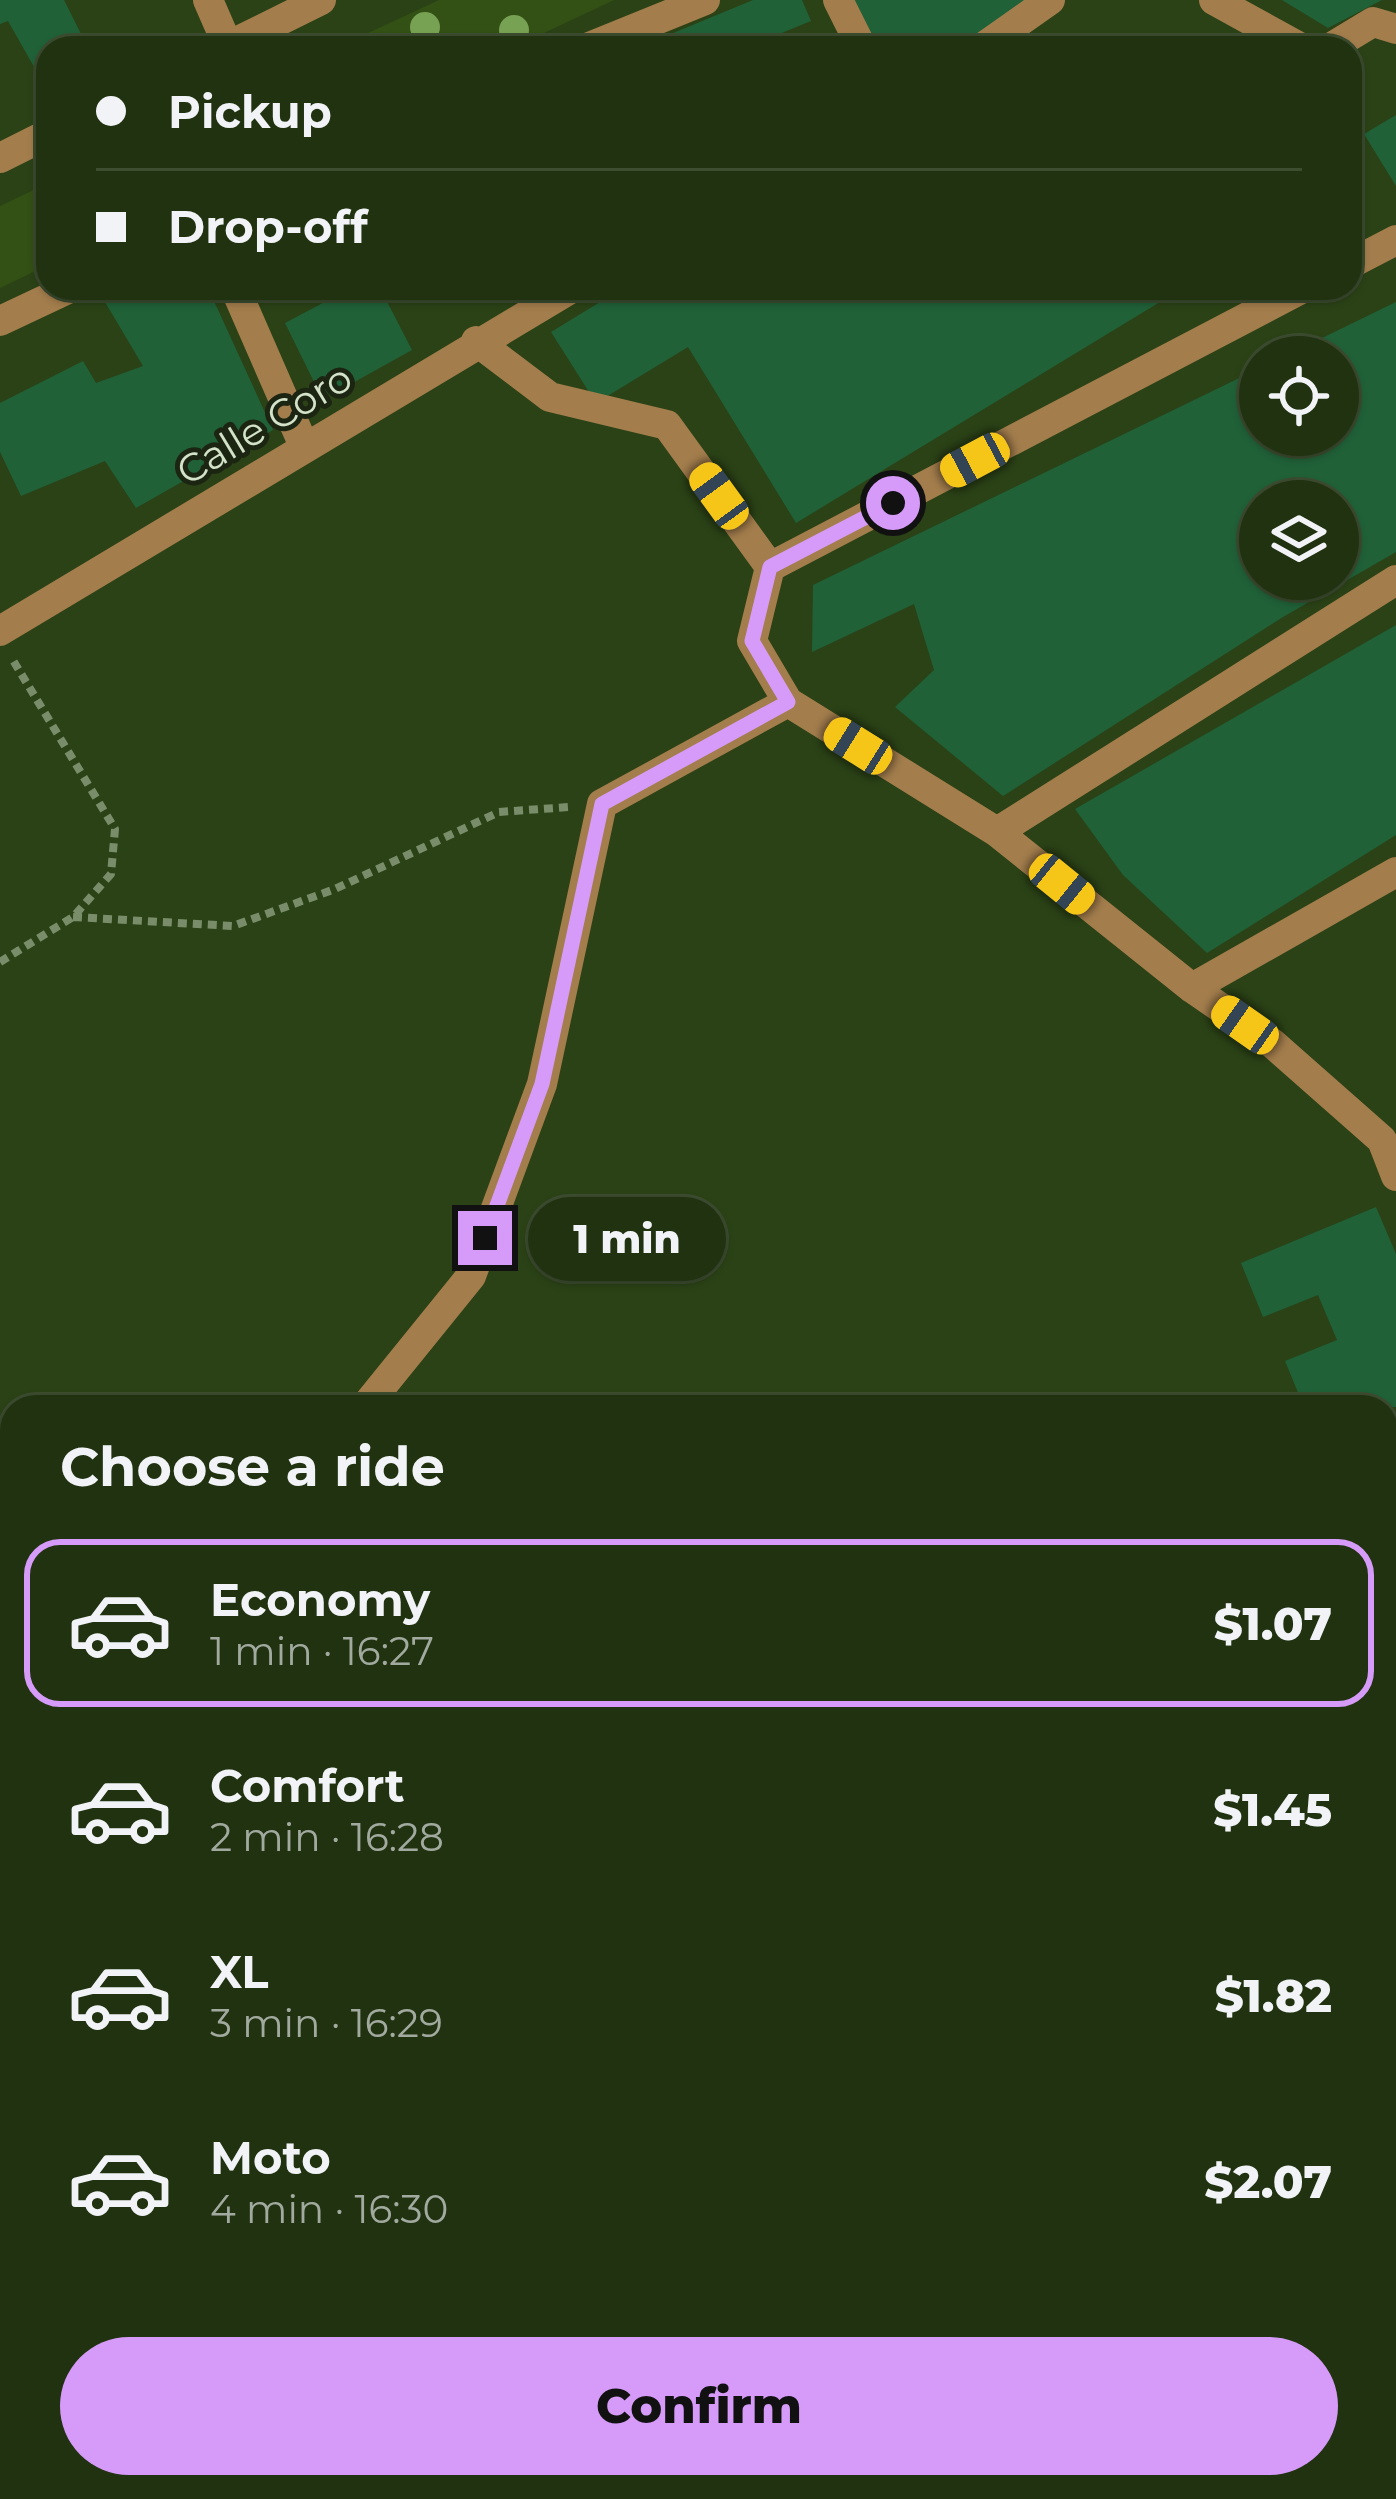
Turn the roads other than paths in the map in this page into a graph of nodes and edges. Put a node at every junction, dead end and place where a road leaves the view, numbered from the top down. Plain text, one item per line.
1 (208, 0) edge
2 (321, 0) edge
3 (705, 0) edge
4 (838, 0) edge
5 (1050, 0) edge
6 (1214, 0) edge
7 (1396, 28) edge
8 (222, 36) edge
9 (248, 36) edge
10 (641, 36) edge
11 (856, 36) edge
12 (999, 36) edge
13 (1279, 36) edge
14 (1350, 36) edge
15 (36, 140) edge
16 (0, 158) edge
17 (1396, 240) edge
18 (1362, 258) edge
19 (45, 300) edge
20 (240, 300) edge
21 (550, 300) edge
22 (1281, 300) edge
23 (0, 321) edge
24 (476, 341) junction
25 (304, 446) junction
26 (770, 567) junction
27 (1396, 580) edge
28 (0, 636) edge
29 (788, 702) junction
30 (997, 832) junction
31 (1396, 872) edge
32 (1192, 988) junction
33 (1396, 1176) edge
34 (375, 1395) edge

1 - 8 street
2 - 9 street
3 - 10 street
4 - 11 street
5 - 12 street
6 - 13 street
7 - 14 street
15 - 16 street
17 - 18 street
19 - 23 street
20 - 25 street
21 - 24 street, Calle Coro
22 - 26 street
24 - 25 street, Calle Coro
24 - 26 street
25 - 28 street, Calle Coro
26 - 29 street
27 - 30 street
29 - 30 street
29 - 34 street
30 - 32 street
31 - 32 street
32 - 33 street

